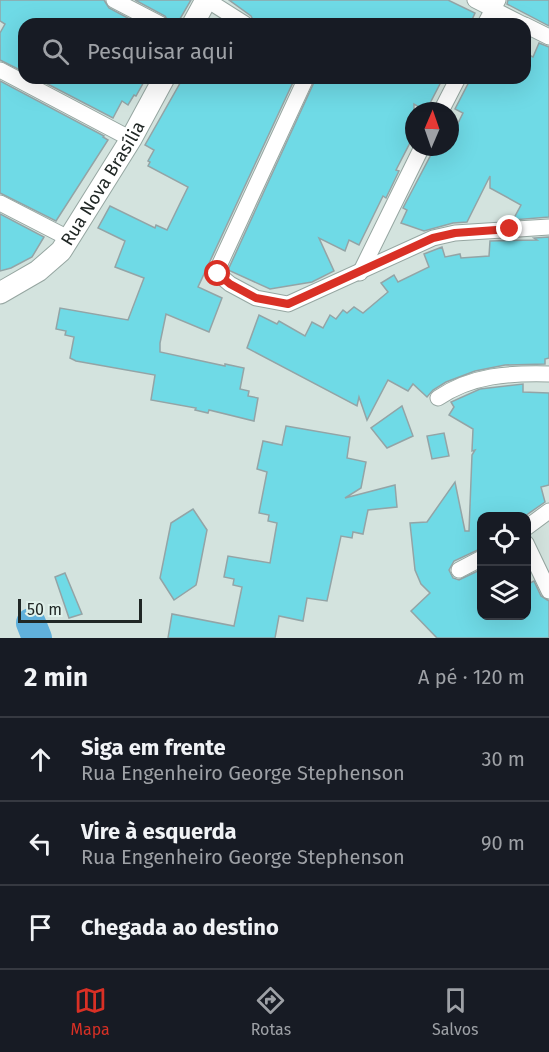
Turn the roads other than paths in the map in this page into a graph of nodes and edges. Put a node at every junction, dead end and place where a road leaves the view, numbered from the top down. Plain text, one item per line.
1 (114, 0) edge
2 (207, 0) edge
3 (475, 0) edge
4 (495, 4) edge
5 (148, 18) edge
6 (196, 18) edge
7 (236, 18) edge
8 (488, 18) edge
9 (514, 18) edge
10 (531, 28) edge
11 (549, 37) edge
12 (0, 70) edge
13 (18, 79) edge
14 (27, 84) edge
15 (161, 84) edge
16 (303, 84) edge
17 (455, 84) edge
18 (446, 102) edge
19 (131, 138) junction
20 (418, 156) edge
21 (0, 203) edge
22 (549, 227) edge
23 (70, 239) junction
24 (360, 273) junction
25 (30, 276) junction
26 (0, 286) edge
27 (0, 293) edge
28 (549, 374) edge
29 (438, 398) dead end
30 (549, 511) edge
31 (531, 524) edge
32 (531, 553) edge
33 (477, 561) edge
34 (459, 570) dead end
35 (549, 591) edge

1 - 5 street
2 - 6 main road
2 - 7 street
3 - 4 street
4 - 8 street
4 - 9 street
10 - 11 street
12 - 13 street
14 - 19 street
15 - 19 main road, Rua Nova Brasília
16 - 24 street
17 - 18 street
19 - 23 main road, Rua Nova Brasília
20 - 24 street
21 - 23 street
22 - 24 street
23 - 25 main road, Rua Nova Brasília
25 - 26 main road, Rua Nova Brasília
25 - 27 main road, Rua Nova Brasília
28 - 29 street
30 - 31 street
32 - 35 street
33 - 34 street

